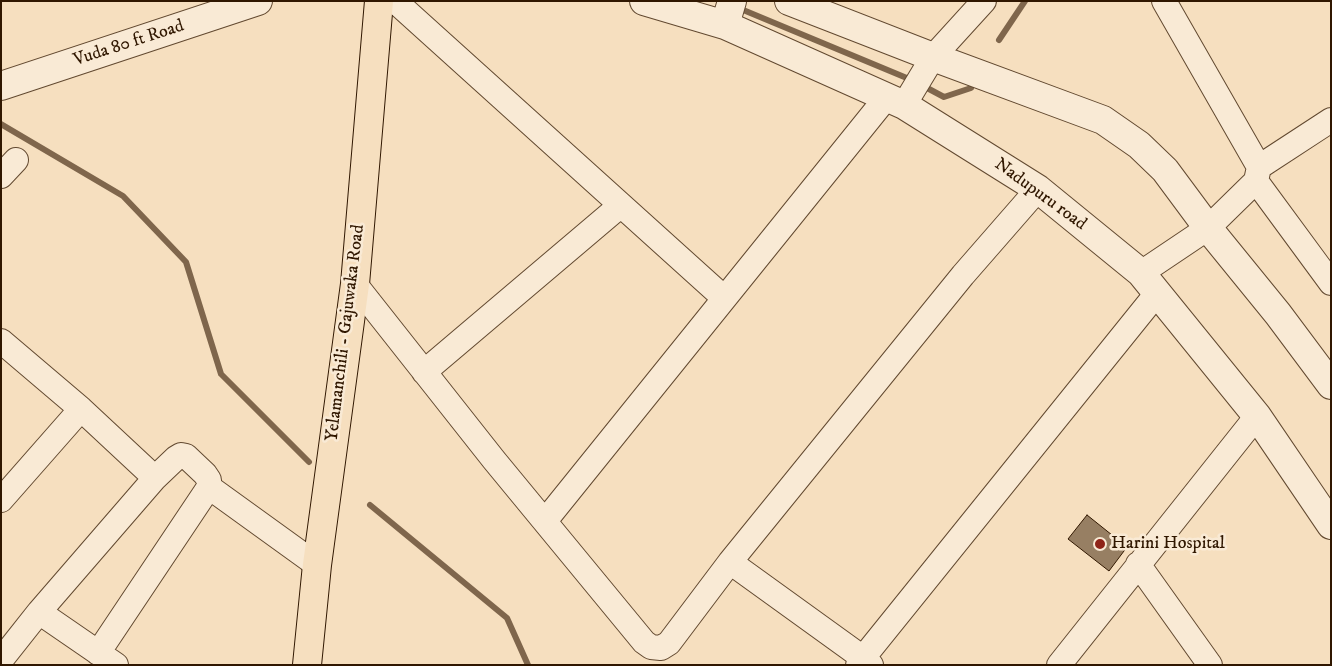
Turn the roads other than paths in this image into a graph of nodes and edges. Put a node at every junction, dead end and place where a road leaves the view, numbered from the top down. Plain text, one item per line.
1 (258, 1) edge
2 (379, 1) edge
3 (395, 1) edge
4 (644, 1) edge
5 (984, 1) edge
6 (1164, 1) edge
7 (792, 2) edge
8 (729, 13) edge
9 (933, 57) junction
10 (1, 86) edge
11 (895, 101) junction
12 (1331, 120) edge
13 (1257, 174) junction
14 (1038, 189) junction
15 (621, 205) junction
16 (1208, 228) junction
17 (1149, 282) junction
18 (1331, 283) edge
19 (355, 284) junction
20 (724, 298) junction
21 (1, 341) edge
22 (424, 372) junction
23 (1330, 383) edge
24 (81, 409) junction
25 (1256, 416) junction
26 (155, 478) junction
27 (210, 487) junction
28 (1, 500) edge
29 (545, 521) junction
30 (1331, 525) edge
31 (730, 562) junction
32 (1138, 564) junction
33 (317, 565) junction
34 (39, 612) junction
35 (107, 659) edge
36 (1, 660) edge
37 (864, 663) edge
38 (307, 665) edge
39 (1059, 665) edge
40 (1210, 665) edge

1 - 10 street, Vuda 80 ft Road
2 - 19 main road, Yelamanchili - Gajuwaka Road
3 - 15 street
4 - 8 street, Nadupuru road
5 - 9 street
6 - 13 street
7 - 9 street
8 - 11 street, Nadupuru road
9 - 11 street
9 - 16 street
11 - 14 street, Nadupuru road
11 - 20 street
12 - 13 street
13 - 16 street
13 - 18 street
14 - 17 street, Nadupuru road
14 - 31 street
15 - 20 street
15 - 22 street
16 - 17 street
16 - 23 street
17 - 25 street, Nadupuru road
17 - 37 street
19 - 22 street
19 - 33 main road, Yelamanchili - Gajuwaka Road
20 - 29 street
21 - 24 street
22 - 29 street
24 - 26 street
24 - 28 street
25 - 30 street, Nadupuru road
25 - 32 street
26 - 27 street
26 - 34 street
27 - 33 street
27 - 35 street
29 - 31 street
31 - 37 street
32 - 39 street
32 - 40 street
33 - 38 main road, Yelamanchili - Gajuwaka Road
34 - 35 street
34 - 36 street

